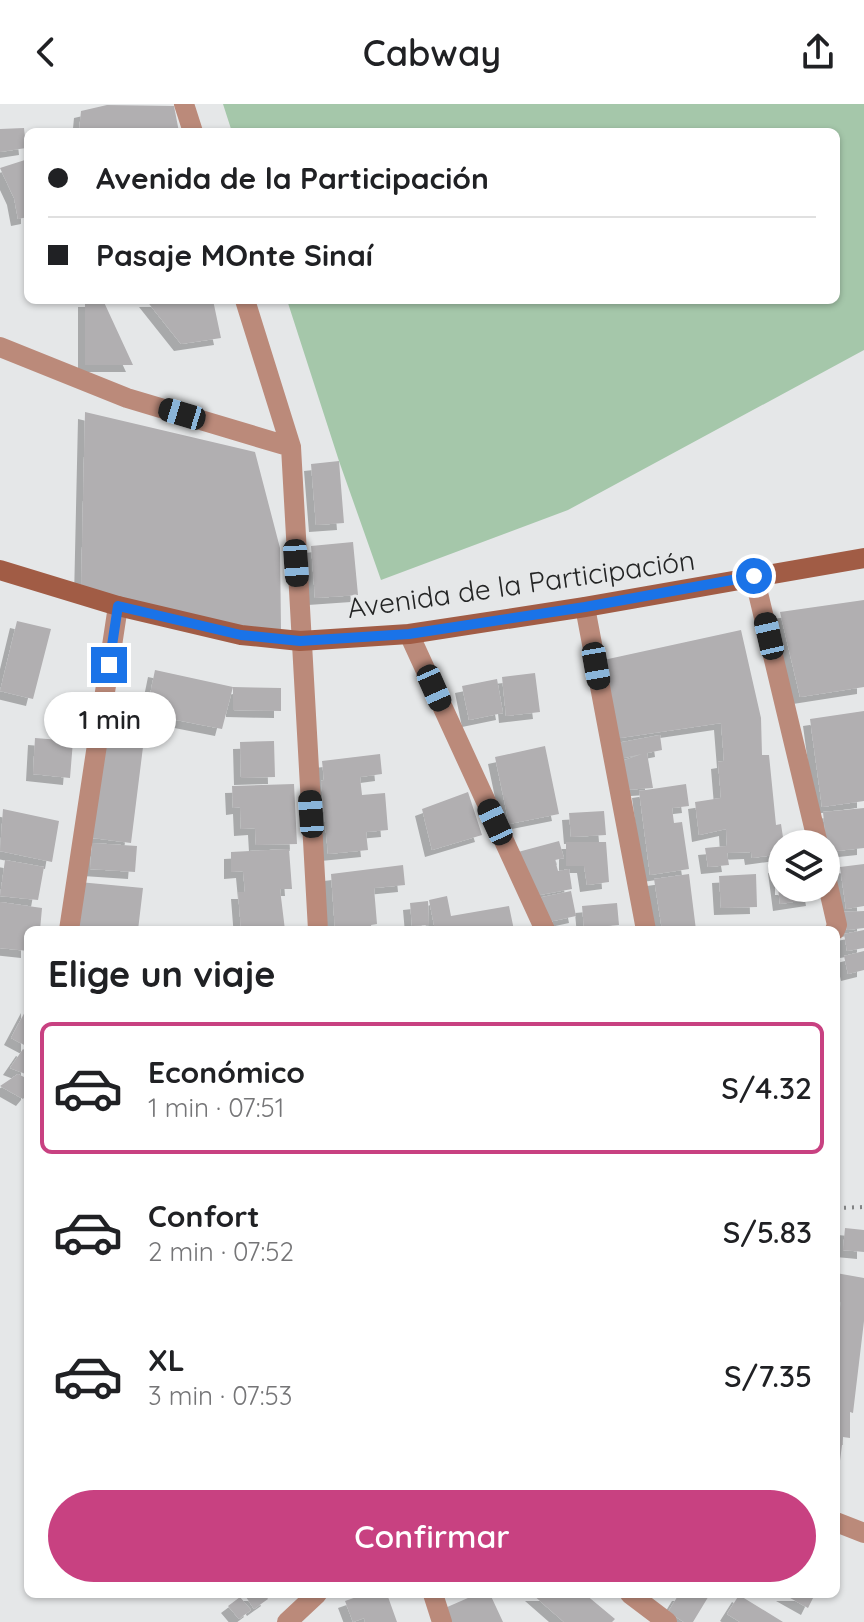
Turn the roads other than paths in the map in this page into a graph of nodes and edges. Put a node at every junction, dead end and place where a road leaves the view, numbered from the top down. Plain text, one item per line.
1 (184, 104) edge
2 (192, 128) edge
3 (246, 304) edge
4 (0, 347) edge
5 (291, 447) junction
6 (864, 558) edge
7 (0, 570) edge
8 (754, 576) junction
9 (118, 606) junction
10 (585, 607) junction
11 (409, 634) junction
12 (300, 641) junction
13 (815, 830) edge
14 (832, 902) edge
15 (70, 926) edge
16 (318, 926) edge
17 (543, 926) edge
18 (645, 926) edge
19 (837, 926) edge
20 (840, 1524) edge
21 (864, 1533) edge
22 (313, 1598) edge
23 (434, 1598) edge
24 (635, 1598) edge
25 (287, 1622) edge
26 (442, 1622) edge
27 (667, 1622) edge

1 - 2 street
3 - 5 street
4 - 5 street
5 - 12 street
6 - 8 main road, Avenida de la Participación
7 - 9 main road, Avenida de la Participación
8 - 10 main road, Avenida de la Participación
8 - 13 street
9 - 12 main road, Avenida de la Participación
9 - 15 street
10 - 11 main road, Avenida de la Participación
10 - 18 street
11 - 12 main road, Avenida de la Participación
11 - 17 street
12 - 16 street
14 - 19 street
20 - 21 street
22 - 25 street
23 - 26 street
24 - 27 street

